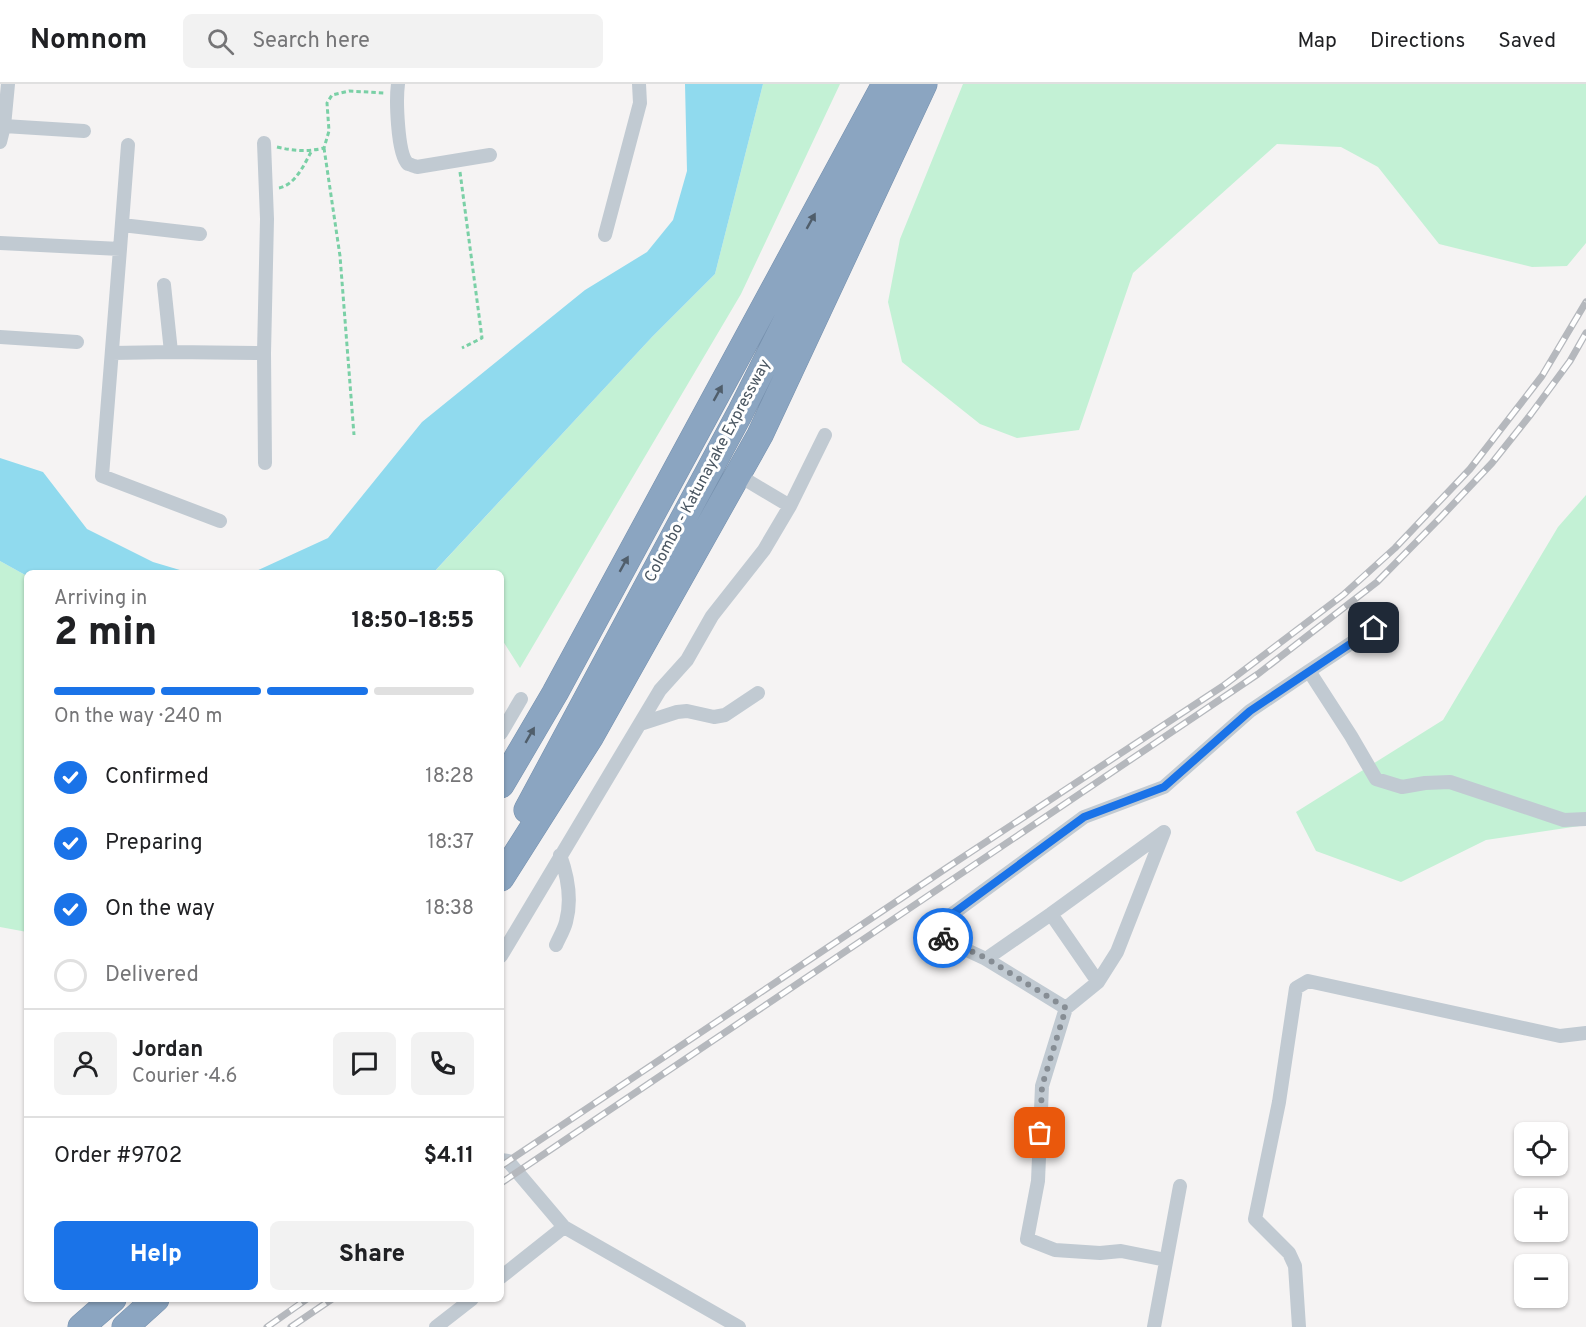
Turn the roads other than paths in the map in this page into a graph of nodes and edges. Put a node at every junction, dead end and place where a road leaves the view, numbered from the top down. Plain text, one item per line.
1 (8, 84) edge
2 (639, 84) edge
3 (885, 84) edge
4 (905, 84) edge
5 (914, 84) edge
6 (924, 84) edge
7 (932, 84) edge
8 (397, 89) edge
9 (4, 126) junction
10 (84, 131) dead end
11 (0, 142) edge
12 (264, 143) road end
13 (128, 145) dead end
14 (490, 155) dead end
15 (122, 225) junction
16 (200, 234) dead end
17 (605, 235) dead end
18 (0, 243) edge
19 (120, 249) junction
20 (164, 285) dead end
21 (0, 337) edge
22 (77, 342) dead end
23 (171, 352) junction
24 (112, 353) junction
25 (264, 354) junction
26 (825, 435) dead end
27 (265, 463) dead end
28 (748, 481) junction
29 (790, 506) junction
30 (220, 521) dead end
31 (1374, 628) dead end
32 (1309, 672) junction
33 (758, 693) dead end
34 (521, 699) dead end
35 (640, 724) junction
36 (504, 728) edge
37 (504, 780) edge
38 (1586, 819) edge
39 (527, 838) junction
40 (504, 851) edge
41 (504, 852) edge
42 (560, 855) junction
43 (504, 873) edge
44 (1051, 914) junction
45 (556, 945) dead end
46 (504, 951) edge
47 (986, 958) junction
48 (1098, 982) junction
49 (1066, 1008) junction
50 (1586, 1033) edge
51 (504, 1160) edge
52 (1180, 1186) dead end
53 (564, 1227) junction
54 (1166, 1260) junction
55 (504, 1275) edge
56 (110, 1302) edge
57 (153, 1302) edge
58 (468, 1302) edge
59 (81, 1327) edge
60 (125, 1327) edge
61 (436, 1327) edge
62 (739, 1327) edge
63 (1154, 1327) edge
64 (1299, 1327) edge

1 - 9 street
2 - 17 street
37 -> 3 highway, Colombo - Katunayake Expressway
4 - 40 highway, Colombo - Katunayake Expressway
5 - 41 highway
6 - 39 highway
7 - 28 highway
8 - 14 street
9 - 10 street
9 - 11 street
12 - 25 street
13 - 15 street
15 - 16 street
15 - 19 street
18 - 19 street
19 - 24 street
20 - 23 street
21 - 22 street
23 - 24 street
23 - 25 street
24 - 30 street
25 - 27 street
26 - 29 street
28 - 29 street
28 - 39 highway
29 - 35 street
31 - 32 street
32 - 38 street
32 - 47 street
33 - 35 street
34 - 36 street
35 - 42 street
39 - 43 highway
42 - 45 street
42 - 46 street
44 - 47 street
44 - 48 street
44 - 48 street
47 - 49 street
48 - 49 street
49 - 54 street
50 - 64 street
51 - 53 street
52 - 54 street
53 - 55 street
53 - 62 street
54 - 63 street
56 - 59 highway
57 - 60 highway
58 - 61 street

